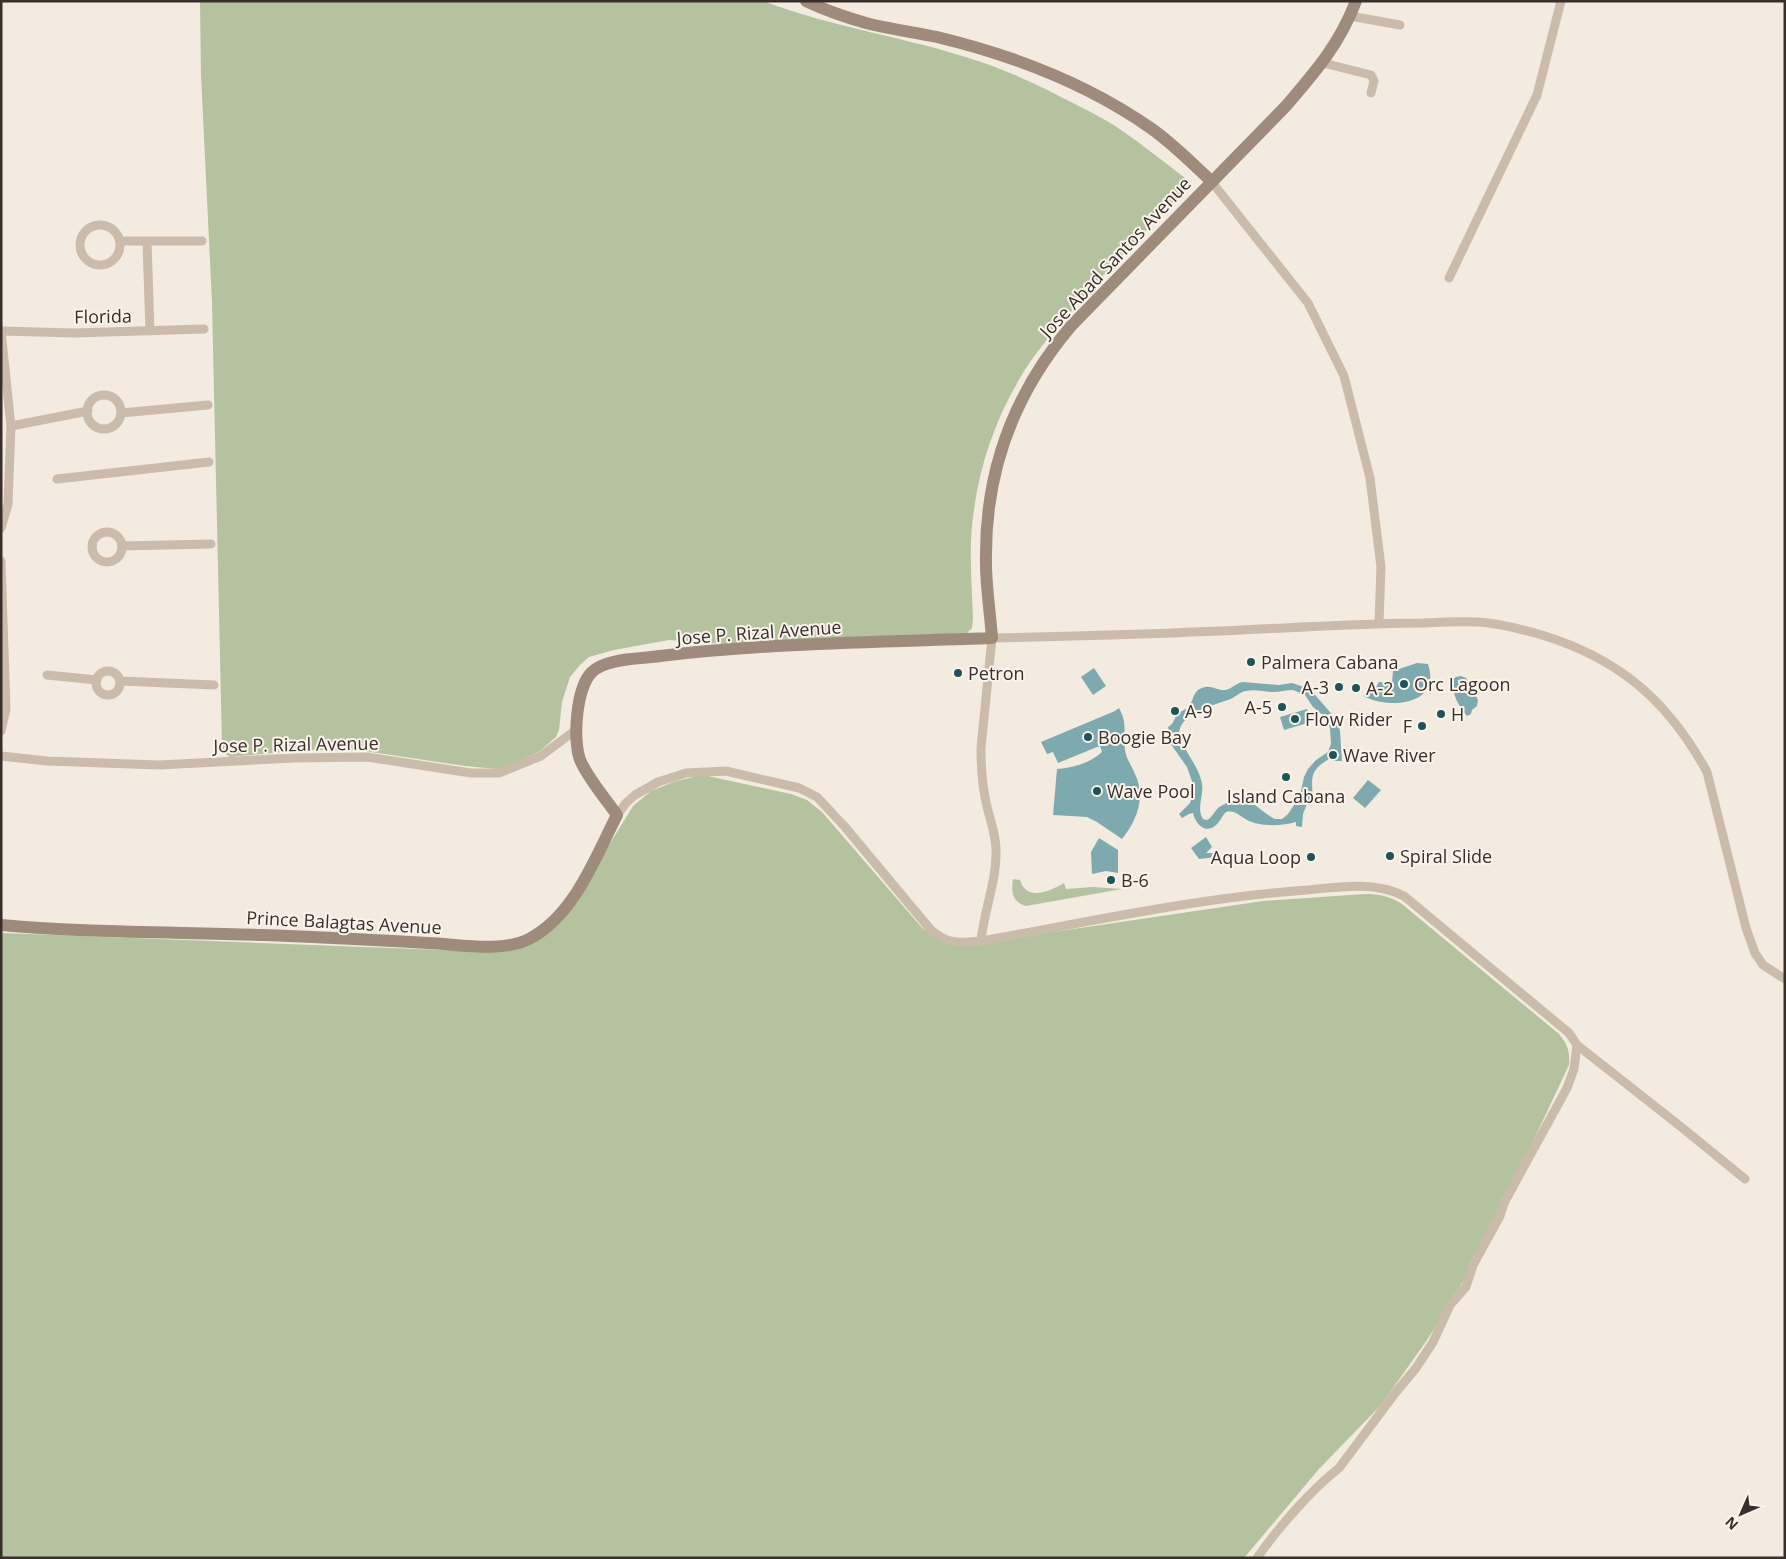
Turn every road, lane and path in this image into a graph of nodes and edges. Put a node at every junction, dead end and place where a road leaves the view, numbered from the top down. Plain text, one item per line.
1 (806, 1) edge
2 (1356, 1) edge
3 (1561, 1) edge
4 (1350, 16) junction
5 (1400, 25) dead end
6 (1323, 63) junction
7 (1370, 93) dead end
8 (1211, 181) junction
9 (120, 241) junction
10 (202, 241) dead end
11 (147, 242) junction
12 (1449, 278) dead end
13 (204, 329) dead end
14 (1, 331) edge
15 (150, 331) junction
16 (208, 405) dead end
17 (88, 411) junction
18 (121, 413) junction
19 (11, 426) junction
20 (209, 462) dead end
21 (57, 479) dead end
22 (1, 528) edge
23 (211, 544) dead end
24 (122, 546) dead end
25 (1, 561) edge
26 (1379, 623) junction
27 (992, 638) junction
28 (47, 675) dead end
29 (97, 680) junction
30 (120, 682) junction
31 (214, 685) dead end
32 (577, 728) junction
33 (1, 732) edge
34 (1, 756) edge
35 (617, 815) junction
36 (1, 925) edge
37 (981, 940) junction
38 (1785, 979) edge
39 (1577, 1045) junction
40 (1745, 1179) dead end
41 (1257, 1558) edge

1 - 8 main road
2 - 4 main road, Jose Abad Santos Avenue
3 - 12 street
4 - 5 street
4 - 6 main road, Jose Abad Santos Avenue
6 - 7 street
6 - 8 main road, Jose Abad Santos Avenue
8 - 26 street
8 - 27 main road, Jose Abad Santos Avenue
9 - 9 street
9 - 11 street
10 - 11 street
11 - 15 street
13 - 15 street, Florida
14 - 15 street, Florida
14 - 19 street
16 - 18 street
17 - 18 street
17 - 18 street
17 - 19 street
19 - 22 street
20 - 21 street
23 - 24 street
25 - 33 street
26 - 27 street
26 - 38 street
27 - 32 main road, Jose P. Rizal Avenue
27 - 37 street
28 - 29 street
29 - 30 street
29 - 30 street
30 - 31 street
32 - 34 street, Jose P. Rizal Avenue
32 - 35 main road, Jose P. Rizal Avenue
35 - 36 main road, Prince Balagtas Avenue
35 - 37 street
37 - 39 street
39 - 40 street
39 - 41 street

